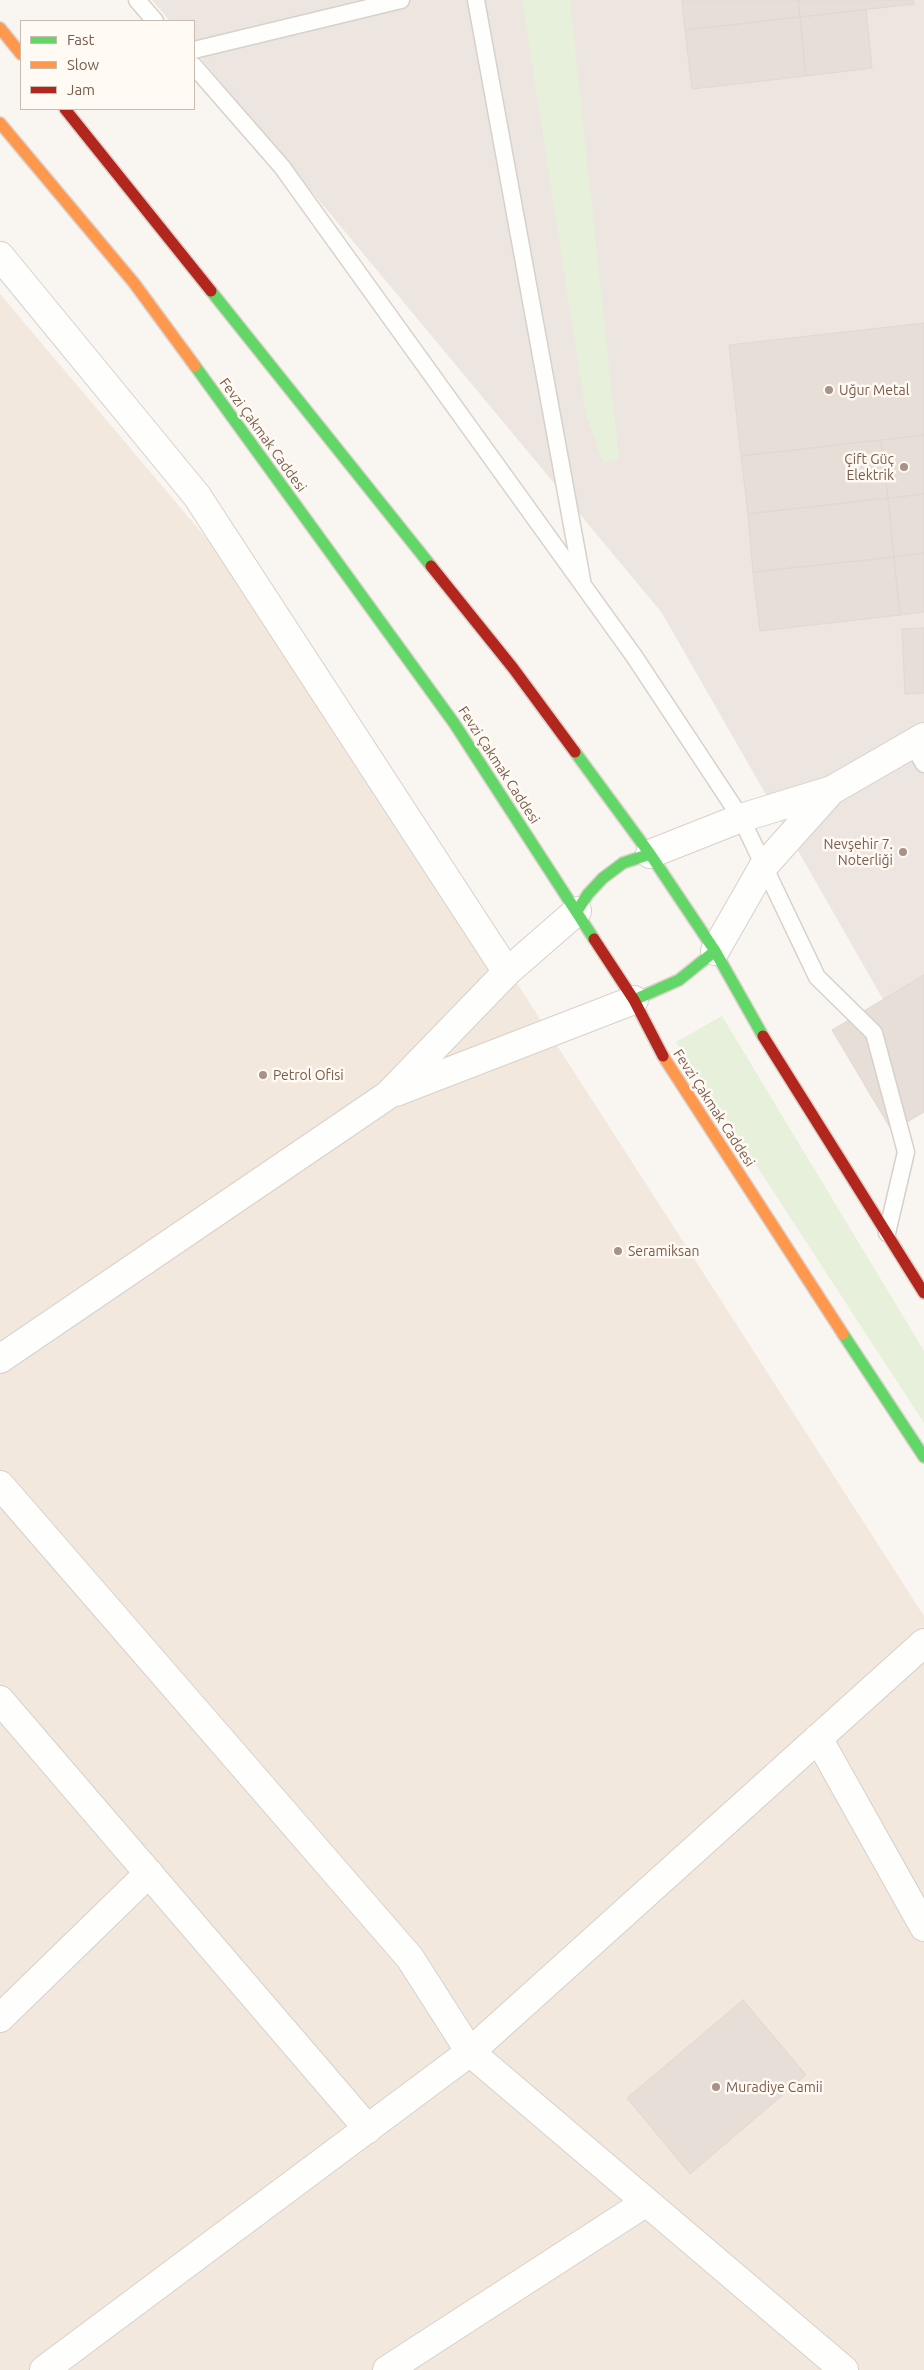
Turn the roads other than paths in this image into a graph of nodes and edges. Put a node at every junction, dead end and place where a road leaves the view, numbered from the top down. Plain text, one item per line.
1 (137, 0) edge
2 (401, 0) edge
3 (476, 0) edge
4 (154, 20) edge
5 (0, 28) edge
6 (195, 50) edge
7 (20, 53) edge
8 (195, 67) edge
9 (66, 110) edge
10 (0, 124) edge
11 (0, 256) edge
12 (583, 585) junction
13 (920, 749) edge
14 (832, 790) junction
15 (741, 818) junction
16 (650, 854) junction
17 (763, 867) junction
18 (577, 911) junction
19 (716, 951) junction
20 (507, 972) junction
21 (634, 1000) junction
22 (388, 1095) junction
23 (885, 1232) junction
24 (924, 1266) edge
25 (924, 1293) edge
26 (0, 1360) edge
27 (924, 1457) edge
28 (0, 1485) edge
29 (924, 1643) edge
30 (0, 1700) edge
31 (818, 1738) junction
32 (149, 1873) junction
33 (924, 1927) edge
34 (0, 2018) edge
35 (470, 2052) junction
36 (368, 2129) junction
37 (646, 2203) junction
38 (44, 2370) edge
39 (386, 2370) edge
40 (844, 2370) edge

1 - 4 lane
2 - 6 lane
3 - 12 lane
5 - 7 main road
8 - 12 lane
9 - 16 main road
10 - 18 main road, Fevzi Çakmak Caddesi
11 - 20 street
12 - 15 lane
13 - 14 street
14 - 15 street
14 - 17 street
15 - 16 street
15 - 17 lane
16 - 18 main road
16 - 19 main road
17 - 19 street
17 - 23 lane
18 - 20 street
18 - 21 main road, Fevzi Çakmak Caddesi
19 - 21 main road
19 - 23 main road
20 - 22 street
21 - 22 street
21 - 27 main road, Fevzi Çakmak Caddesi
22 - 26 street
23 - 24 lane
23 - 25 main road
28 - 35 street
29 - 31 street
30 - 32 street
31 - 33 street
31 - 35 street
32 - 34 street
32 - 36 street
35 - 36 street
35 - 37 street
36 - 38 street
37 - 39 street
37 - 40 street

